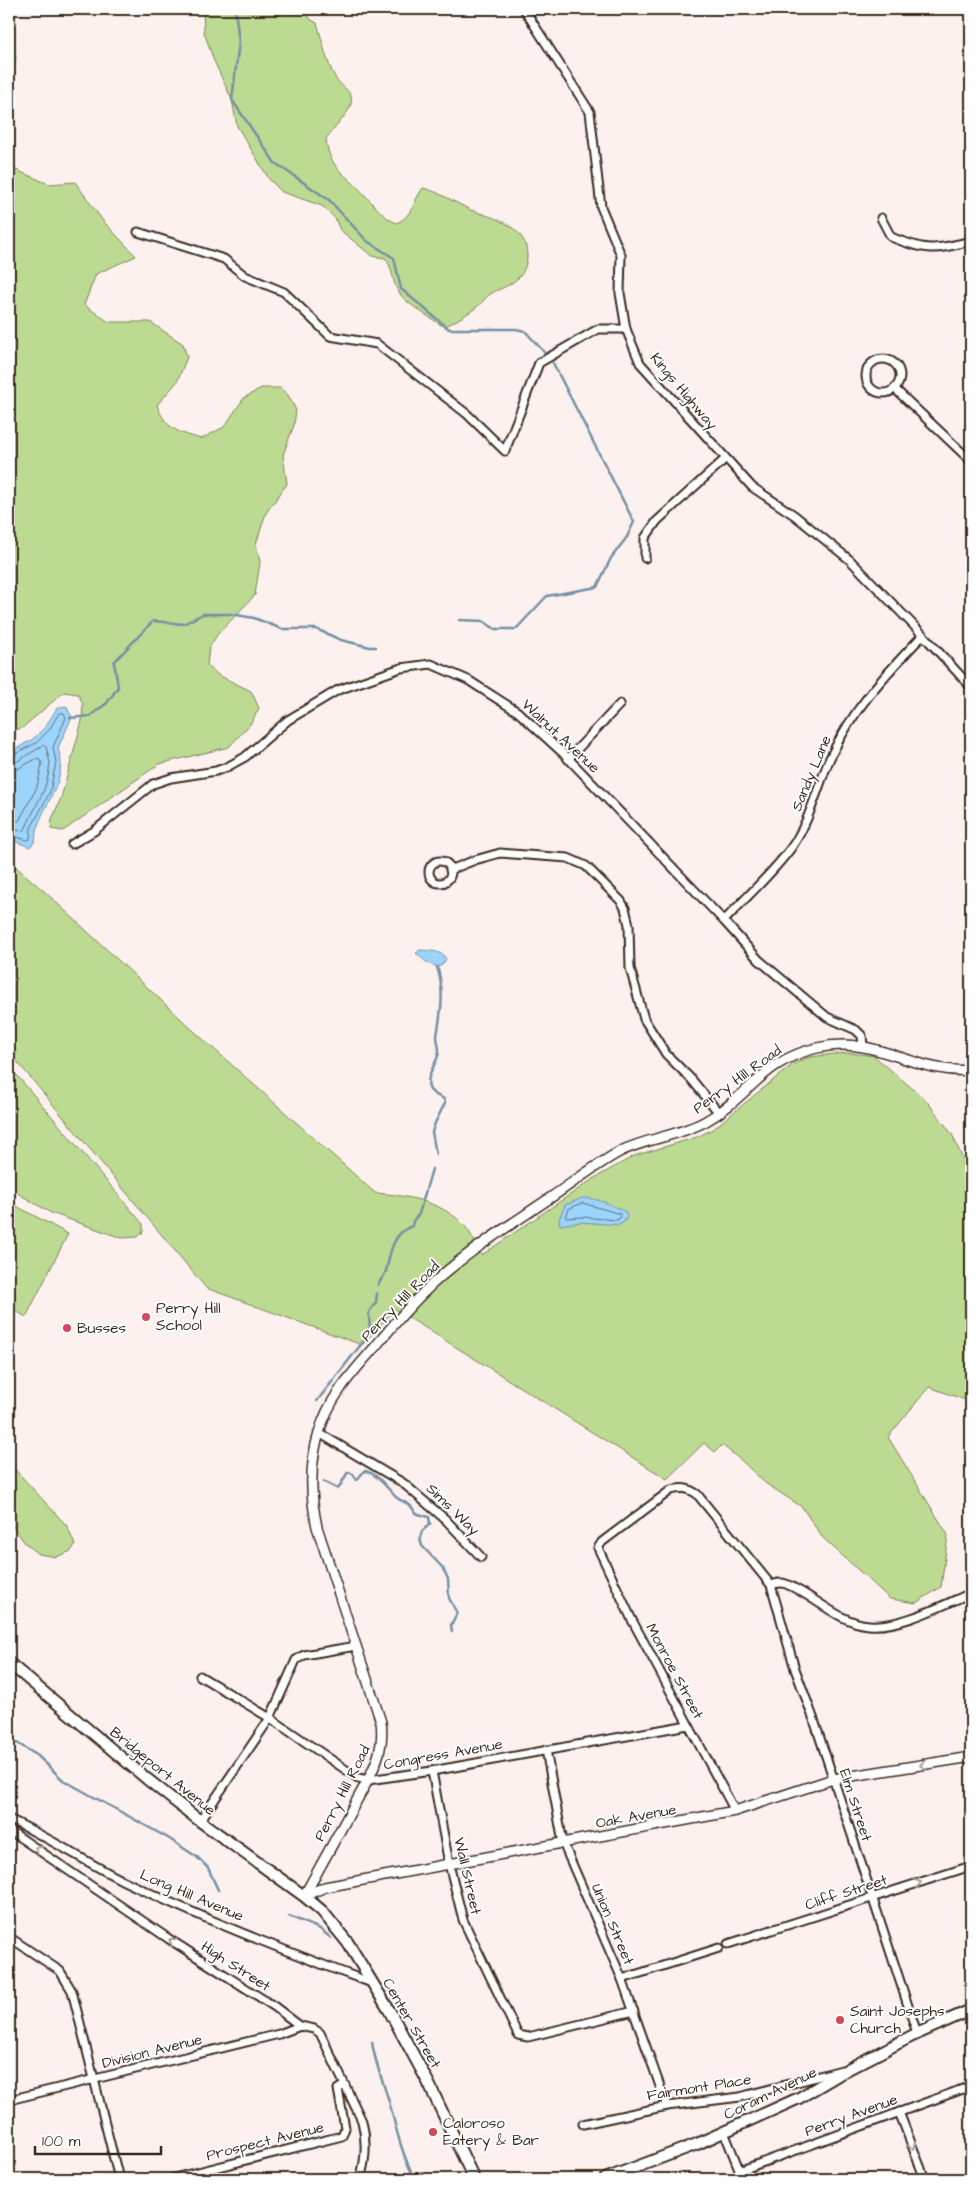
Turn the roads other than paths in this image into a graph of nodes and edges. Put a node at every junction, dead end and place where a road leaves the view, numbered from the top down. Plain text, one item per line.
1 (524, 9) edge
2 (881, 218) dead end
3 (138, 232) dead end
4 (971, 241) edge
5 (626, 328) junction
6 (894, 389) junction
7 (725, 459) junction
8 (971, 461) edge
9 (645, 558) dead end
10 (923, 635) junction
11 (971, 688) edge
12 (620, 704) dead end
13 (568, 759) junction
14 (72, 844) dead end
15 (450, 870) dead end
16 (724, 920) junction
17 (863, 1045) junction
18 (971, 1070) edge
19 (719, 1113) junction
20 (319, 1433) junction
21 (481, 1557) dead end
22 (772, 1585) junction
23 (971, 1593) edge
24 (356, 1646) junction
25 (9, 1663) edge
26 (200, 1676) dead end
27 (270, 1718) junction
28 (688, 1725) junction
29 (546, 1750) junction
30 (971, 1757) edge
31 (432, 1772) junction
32 (833, 1779) junction
33 (368, 1780) junction
34 (735, 1811) junction
35 (9, 1819) edge
36 (200, 1821) junction
37 (9, 1830) edge
38 (563, 1843) junction
39 (449, 1864) junction
40 (971, 1866) edge
41 (304, 1896) junction
42 (871, 1898) junction
43 (9, 1937) edge
44 (728, 1944) dead end
45 (719, 1948) dead end
46 (622, 1979) junction
47 (372, 1983) junction
48 (971, 2010) edge
49 (634, 2011) junction
50 (300, 2026) junction
51 (917, 2033) junction
52 (848, 2069) junction
53 (93, 2080) junction
54 (345, 2085) junction
55 (971, 2086) edge
56 (9, 2100) edge
57 (667, 2106) junction
58 (899, 2112) junction
59 (583, 2124) dead end
60 (724, 2132) junction
61 (739, 2171) junction
62 (119, 2179) edge
63 (170, 2179) edge
64 (360, 2179) edge
65 (474, 2179) edge
66 (605, 2179) edge
67 (743, 2179) edge
68 (925, 2179) edge

1 - 5 street, Kings Highway
2 - 4 street
3 - 5 street
5 - 7 street, Kings Highway
6 - 6 street
6 - 8 street
7 - 9 street
7 - 10 street, Kings Highway
10 - 11 street, Kings Highway
10 - 16 street, Sandy Lane
12 - 13 street
13 - 14 street, Walnut Avenue
13 - 16 street, Walnut Avenue
15 - 19 street
16 - 17 street, Walnut Avenue
17 - 18 street, Perry Hill Road
17 - 19 street, Perry Hill Road
19 - 20 street, Perry Hill Road
20 - 21 street, Sims Way
20 - 24 street, Perry Hill Road
22 - 23 street
22 - 28 street, Monroe Street
22 - 32 street, Elm Street
24 - 27 street
24 - 33 street, Perry Hill Road
25 - 36 main road, Bridgeport Avenue
26 - 27 street, Congress Avenue
27 - 33 street, Congress Avenue
27 - 36 street
28 - 29 street, Congress Avenue
28 - 34 street, Monroe Street
29 - 31 street, Congress Avenue
29 - 38 street, Union Street
30 -> 32 street, Oak Avenue
31 - 33 street, Congress Avenue
31 - 39 street, Wall Street
32 - 34 street, Oak Avenue
32 - 42 street, Elm Street
33 - 41 street, Perry Hill Road
34 - 38 street, Oak Avenue
35 - 47 street, Long Hill Avenue
36 - 41 main road, Bridgeport Avenue
50 -> 37 street, High Street
38 - 39 street, Oak Avenue
38 - 46 street, Union Street
39 - 41 street, Oak Avenue
39 - 49 street, Wall Street
42 -> 40 street, Cliff Street
41 - 47 main road, Center Street
42 - 44 street, Cliff Street
42 - 51 street, Elm Street
43 - 53 street
45 - 46 street
46 - 49 street, Union Street
47 - 65 main road, Center Street
48 - 51 main road, Coram Avenue
49 - 57 street, Union Street
50 - 53 street, Division Avenue
50 - 54 street, High Street
51 - 52 main road, Coram Avenue
52 - 57 street, Fairmont Place
52 - 60 main road, Coram Avenue
53 - 56 street, Division Avenue
53 - 62 street
54 - 63 street, Prospect Avenue
54 - 64 street, High Street
55 - 58 street, Perry Avenue
57 - 59 street, Fairmont Place
58 - 61 street, Perry Avenue
58 -> 68 street
60 - 61 street
60 - 66 main road, Coram Avenue
61 - 67 street

